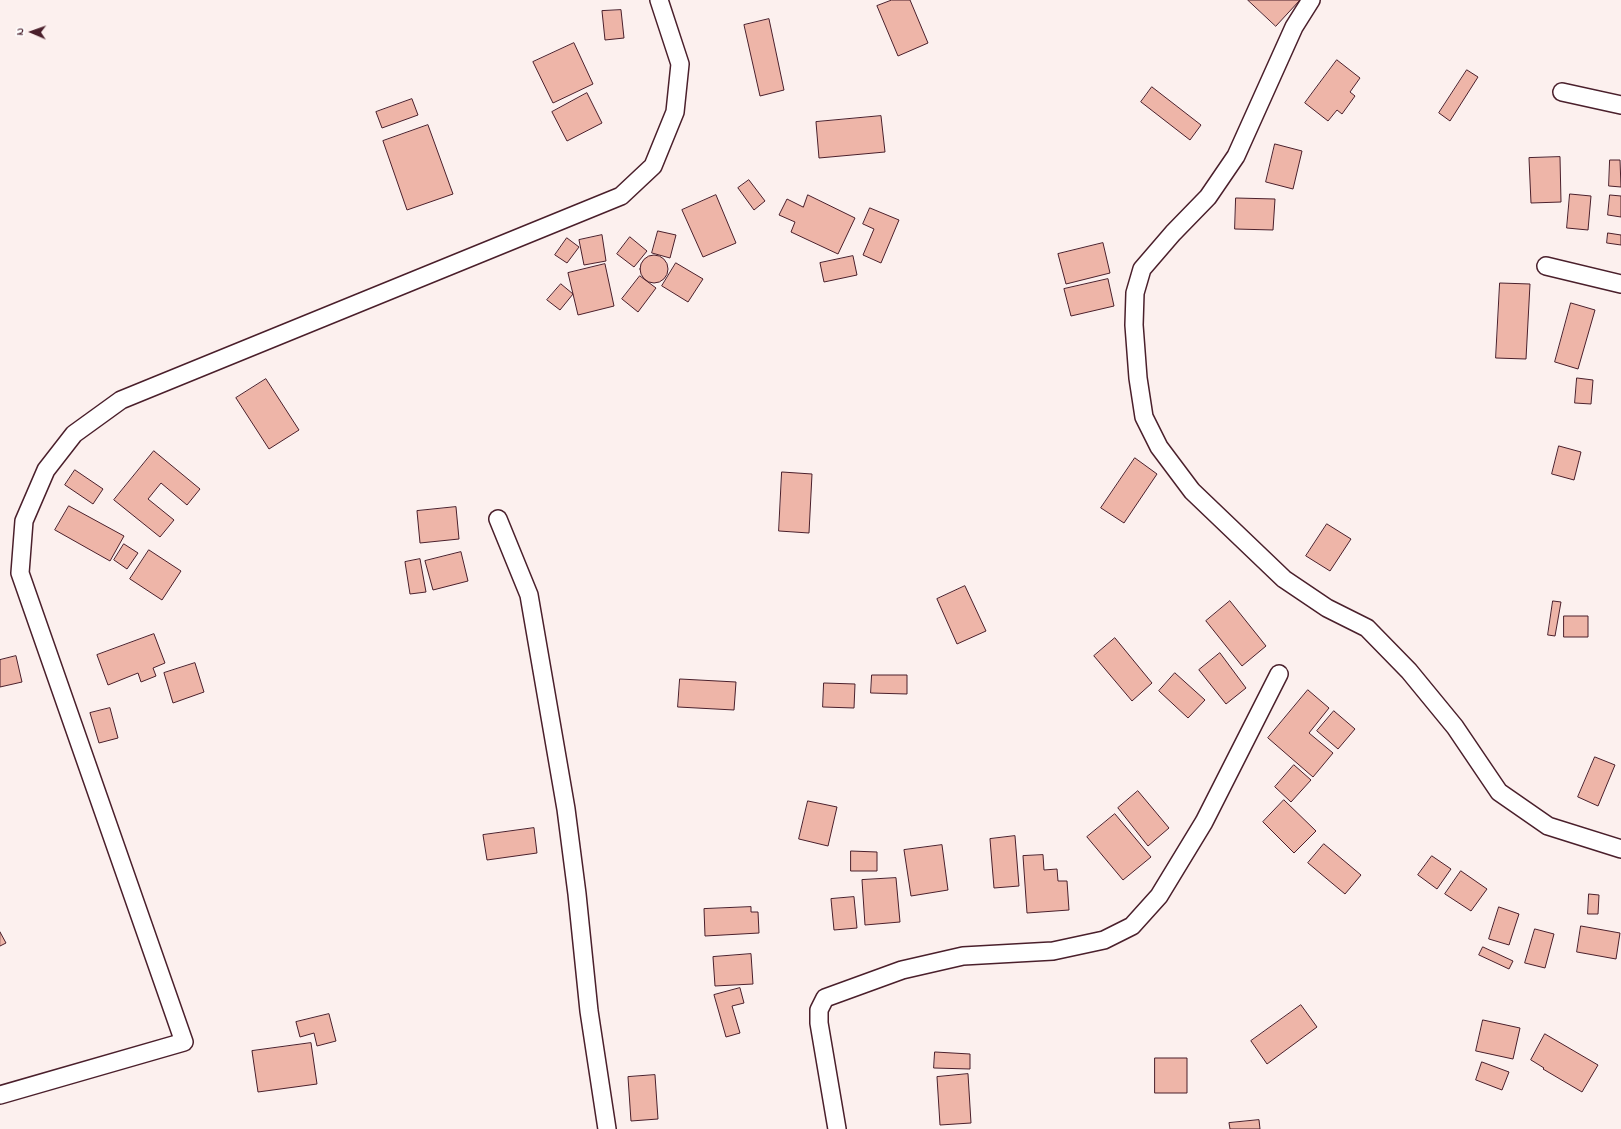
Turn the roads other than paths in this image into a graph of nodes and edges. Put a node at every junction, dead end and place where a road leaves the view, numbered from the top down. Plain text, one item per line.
1 (659, 0) edge
2 (1311, 0) edge
3 (1562, 92) dead end
4 (1621, 105) edge
5 (1546, 266) dead end
6 (1621, 284) edge
7 (498, 519) dead end
8 (1279, 674) dead end
9 (1621, 849) edge
10 (0, 1095) edge
11 (607, 1129) edge
12 (837, 1129) edge

1 - 10 street
2 - 9 street
3 - 4 street
5 - 6 street
7 - 11 street
8 - 12 street

